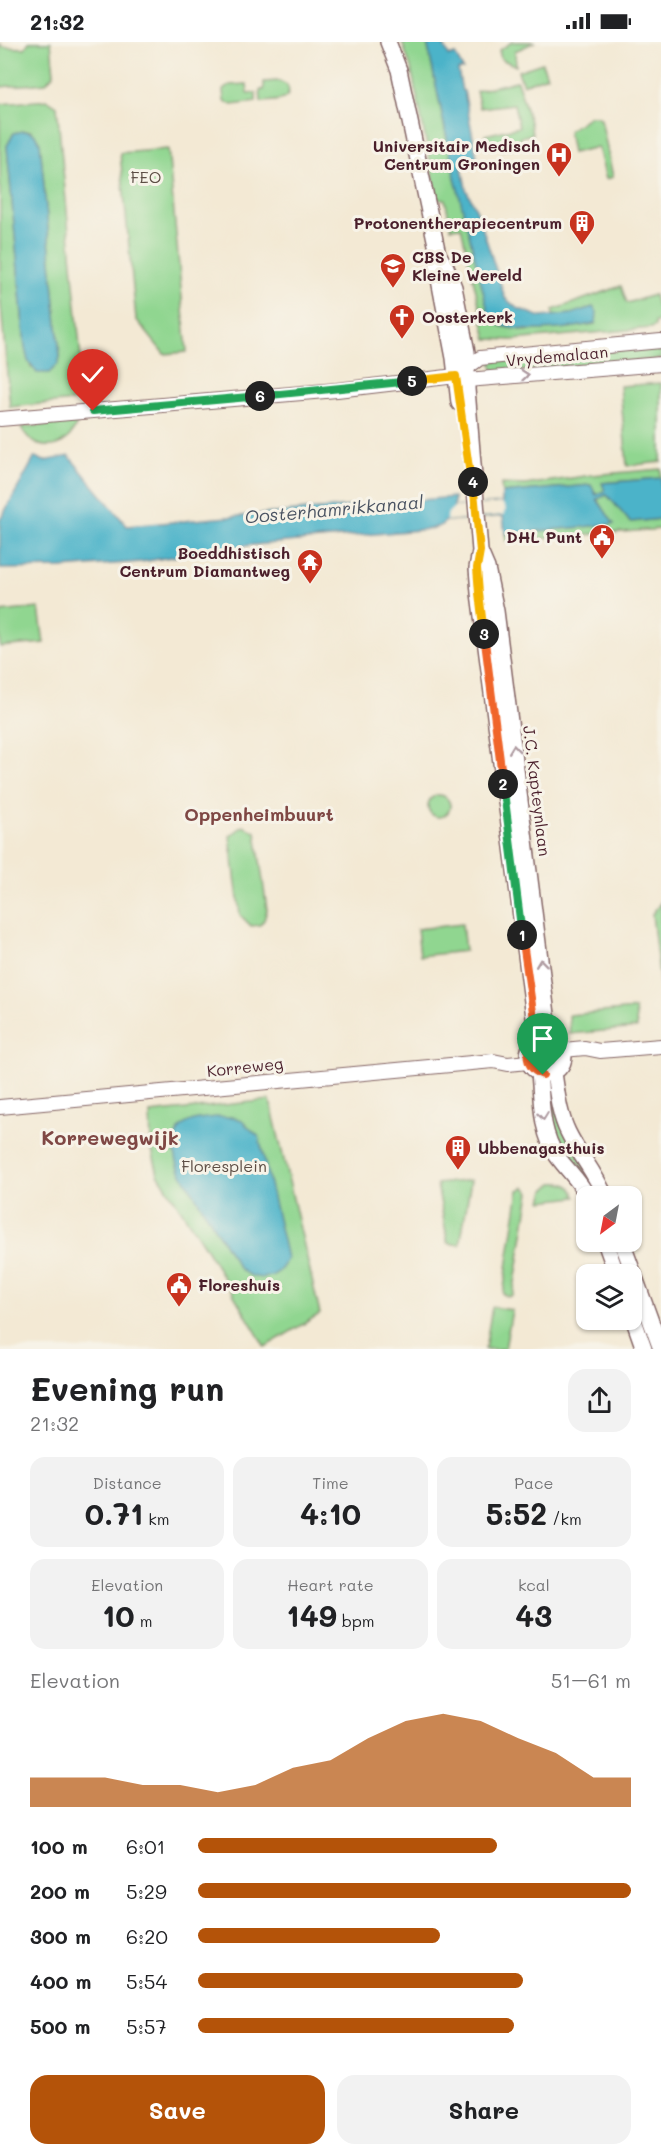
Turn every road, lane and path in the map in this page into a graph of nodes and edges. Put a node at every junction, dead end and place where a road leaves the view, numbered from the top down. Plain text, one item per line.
1 (388, 42) edge
2 (661, 341) edge
3 (661, 364) edge
4 (463, 374) junction
5 (0, 419) edge
6 (543, 1039) junction
7 (661, 1046) edge
8 (563, 1054) junction
9 (537, 1065) junction
10 (0, 1107) edge
11 (583, 1186) edge
12 (600, 1186) edge
13 (626, 1252) edge
14 (637, 1330) edge
15 (644, 1349) edge
16 (661, 1349) edge

1 - 4 main road, J.C. Kapteynlaan
2 - 4 street, Vrydemalaan
4 -> 3 street, Vrydemalaan
4 - 5 street
4 - 6 main road, J.C. Kapteynlaan
6 - 8 main road
6 - 9 main road
7 - 8 street
8 - 9 main road
9 - 10 street, Korreweg
9 -> 11 main road
9 - 12 main road
13 - 16 main road
14 - 15 main road

